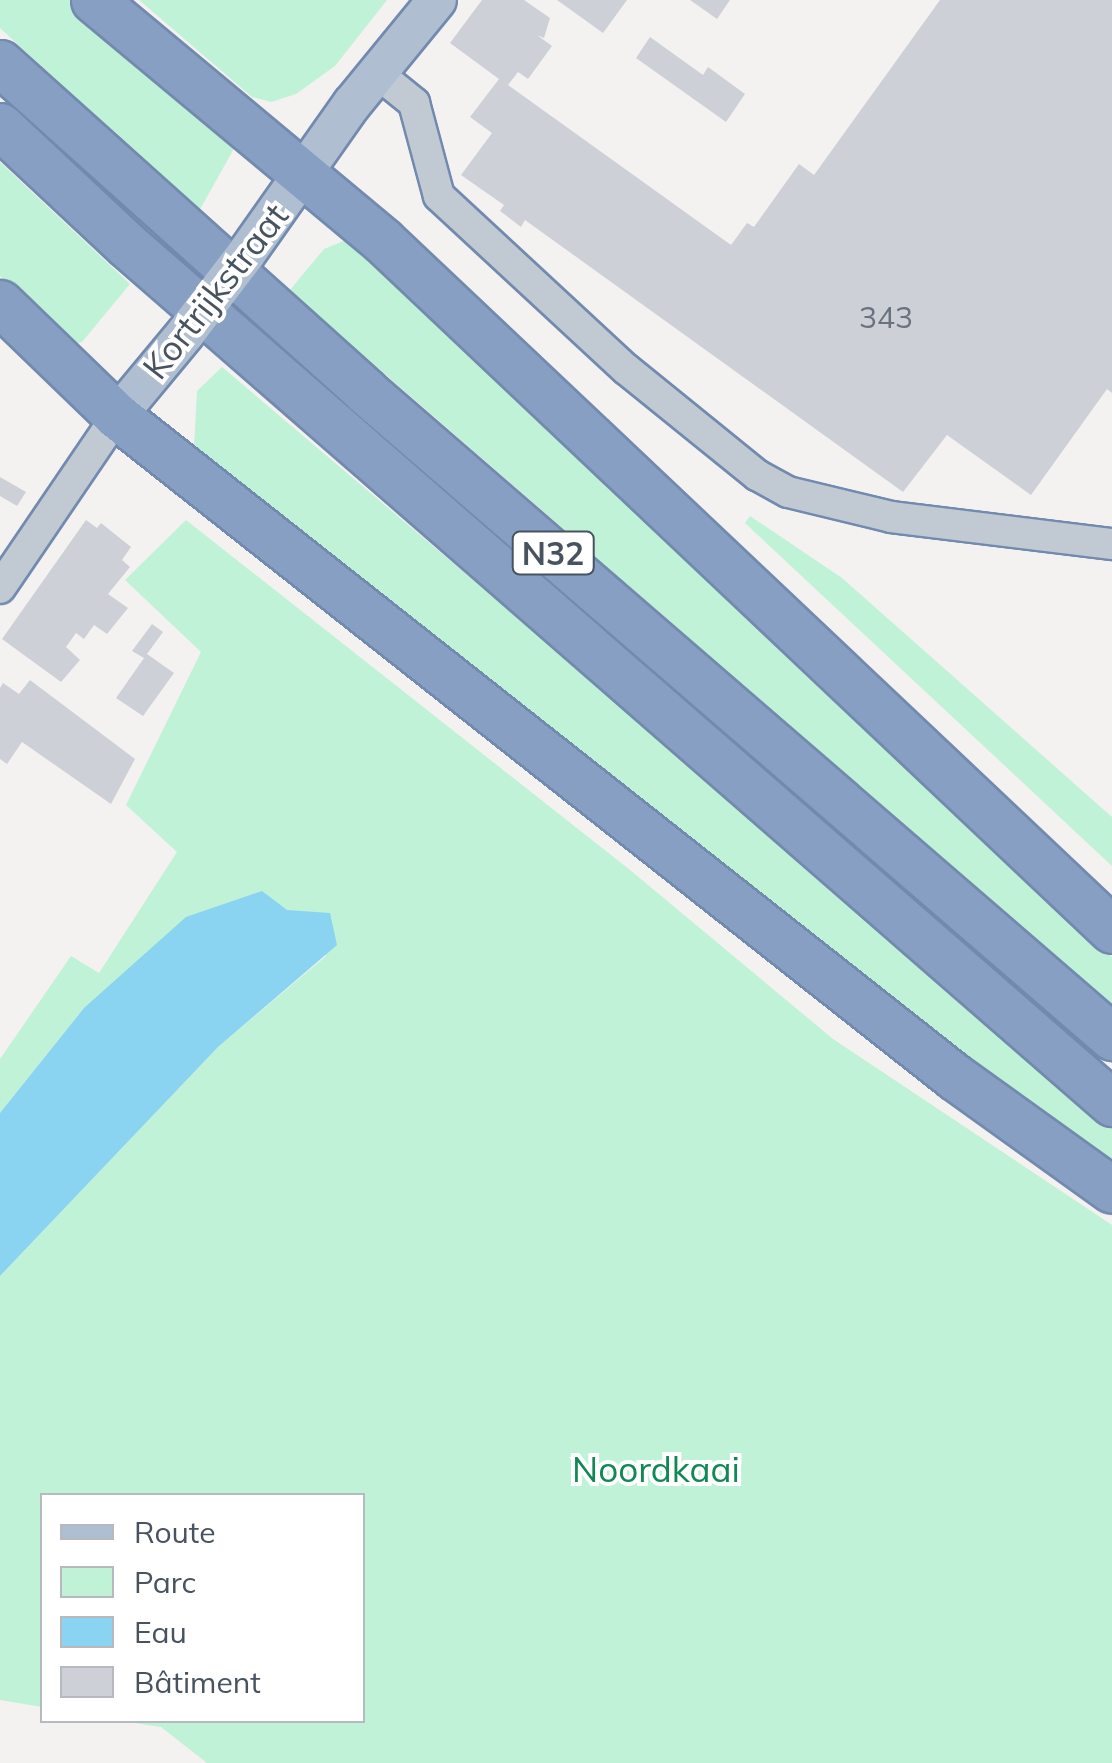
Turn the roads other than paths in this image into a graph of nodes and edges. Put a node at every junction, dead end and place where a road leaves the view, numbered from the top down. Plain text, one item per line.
1 (94, 0) edge
2 (437, 0) edge
3 (0, 63) edge
4 (378, 73) junction
5 (0, 126) edge
6 (304, 175) junction
7 (0, 303) edge
8 (116, 416) junction
9 (1112, 544) edge
10 (0, 588) edge
11 (1112, 930) edge
12 (1112, 1036) edge
13 (1112, 1103) edge
14 (1112, 1190) edge

1 - 6 highway
2 - 4 main road, Kortrijkstraat
3 - 12 highway, N32
4 - 6 main road, Kortrijkstraat
4 - 9 street
5 - 13 highway, N32
6 - 8 main road, Kortrijkstraat, bridge
6 - 11 highway
7 - 8 highway
8 - 10 street, Kortrijkstraat
8 - 14 highway

